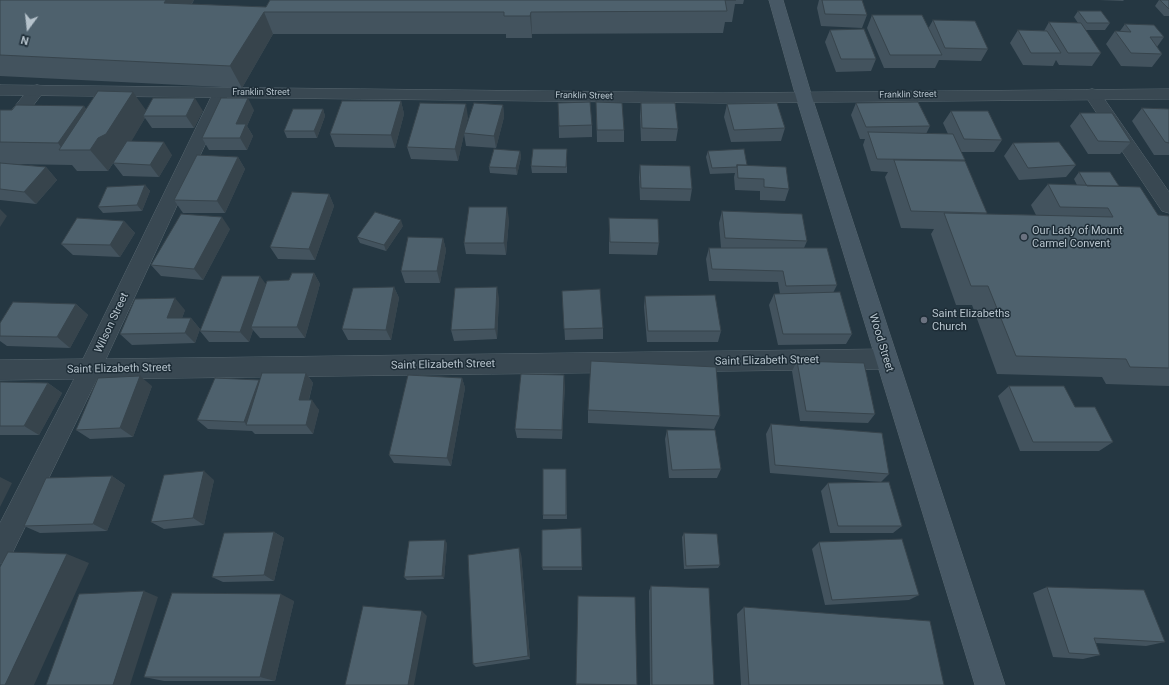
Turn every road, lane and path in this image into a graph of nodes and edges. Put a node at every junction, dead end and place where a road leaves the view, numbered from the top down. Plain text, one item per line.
1 (776, 0) edge
2 (0, 90) edge
3 (37, 90) junction
4 (221, 93) junction
5 (1092, 94) junction
6 (1169, 94) edge
7 (804, 97) junction
8 (0, 137) edge
9 (1169, 206) edge
10 (886, 359) junction
11 (90, 369) junction
12 (0, 370) edge
13 (0, 551) edge
14 (990, 685) edge

1 - 7 main road, Wood Street
2 - 3 street, Franklin Street
3 - 4 street, Franklin Street
3 - 8 street
4 - 7 street, Franklin Street
4 - 11 street, Wilson Street
5 - 6 street, Franklin Street
5 - 7 street, Franklin Street
5 - 9 street
7 - 10 main road, Wood Street
10 - 11 street, Saint Elizabeth Street
10 - 14 main road, Wood Street
11 - 12 street, Saint Elizabeth Street
11 - 13 street, Wilson Street

